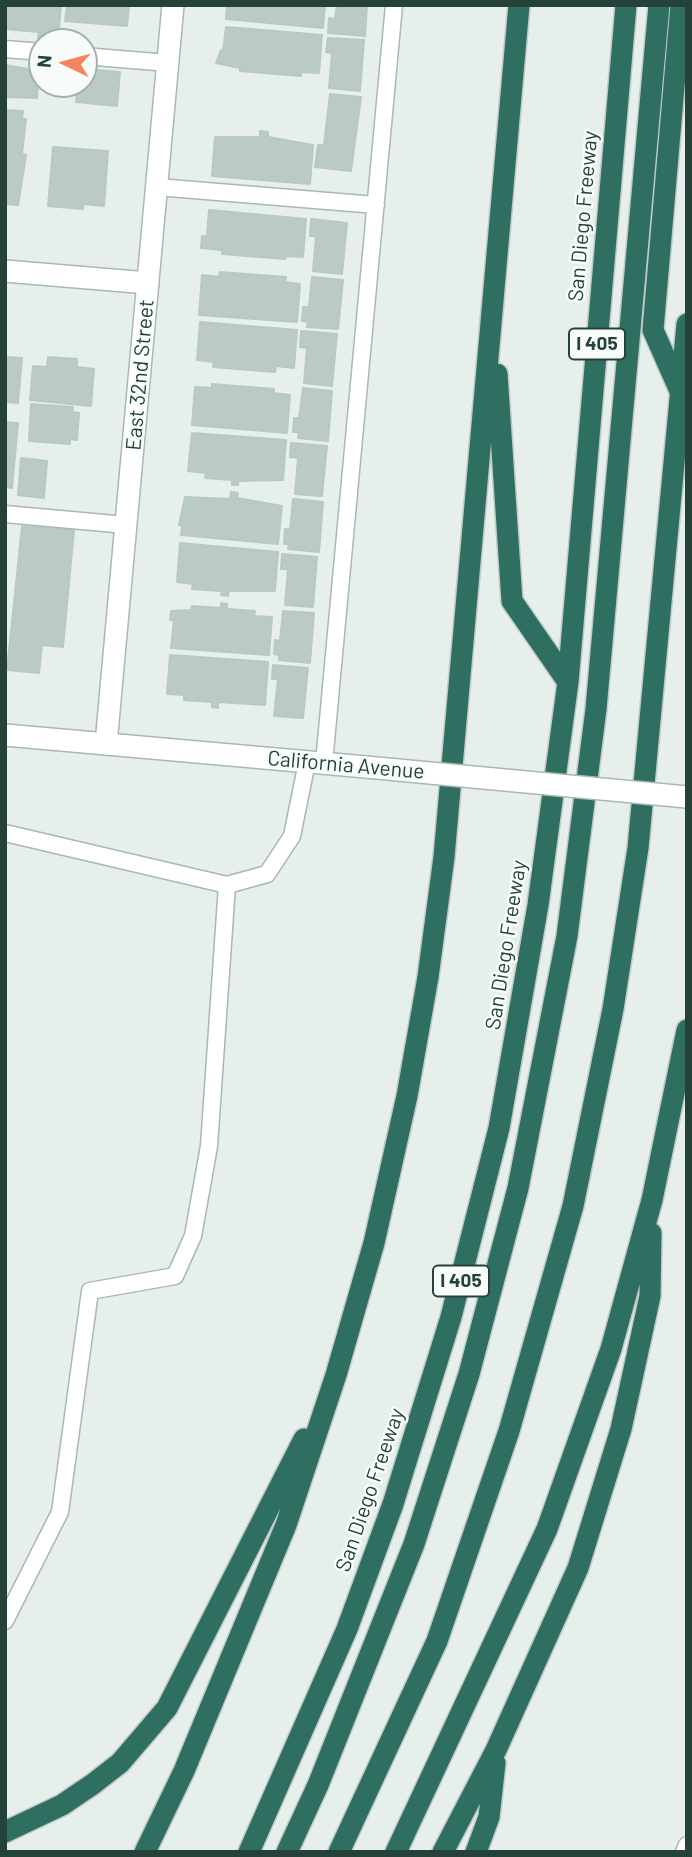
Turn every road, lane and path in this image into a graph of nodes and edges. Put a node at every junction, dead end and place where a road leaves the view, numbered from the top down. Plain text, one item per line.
1 (173, 5) edge
2 (394, 5) edge
3 (519, 5) edge
4 (626, 5) edge
5 (659, 5) edge
6 (681, 5) edge
7 (5, 49) edge
8 (28, 51) edge
9 (98, 57) edge
10 (168, 63) junction
11 (157, 187) junction
12 (376, 205) junction
13 (5, 271) edge
14 (148, 283) junction
15 (492, 306) junction
16 (687, 324) edge
17 (681, 393) junction
18 (5, 514) edge
19 (126, 525) junction
20 (568, 682) junction
21 (5, 736) edge
22 (106, 744) junction
23 (316, 762) junction
24 (687, 797) edge
25 (5, 833) edge
26 (226, 885) junction
27 (687, 1030) edge
28 (652, 1200) junction
29 (336, 1376) junction
30 (5, 1621) edge
31 (496, 1750) junction
32 (5, 1832) edge
33 (687, 1845) edge
34 (145, 1852) edge
35 (249, 1852) edge
36 (287, 1852) edge
37 (339, 1852) edge
38 (396, 1852) edge
39 (443, 1852) edge
40 (476, 1852) edge
41 (684, 1852) edge

1 - 10 street, East 32nd Street
2 - 12 lane
3 - 15 highway
4 - 20 highway, San Diego Freeway / I 405
5 - 36 highway
6 - 17 highway
7 - 8 lane
9 - 10 lane
10 - 11 street, East 32nd Street
11 - 12 lane
11 - 14 street, East 32nd Street
12 - 23 lane
13 - 14 street
14 - 19 street, East 32nd Street
15 - 20 highway
15 - 29 highway
16 - 17 highway
17 - 37 highway
18 - 19 lane
19 - 22 street, East 32nd Street
20 - 35 highway, San Diego Freeway / I 405
21 - 22 street, California Avenue
22 - 23 street, California Avenue
23 - 24 street, California Avenue, bridge
23 - 26 lane
25 - 26 lane
26 - 30 lane
27 - 28 highway
28 - 31 highway
28 - 38 highway
29 - 32 highway
29 - 34 highway
31 - 39 highway
31 - 40 highway
33 - 41 lane

